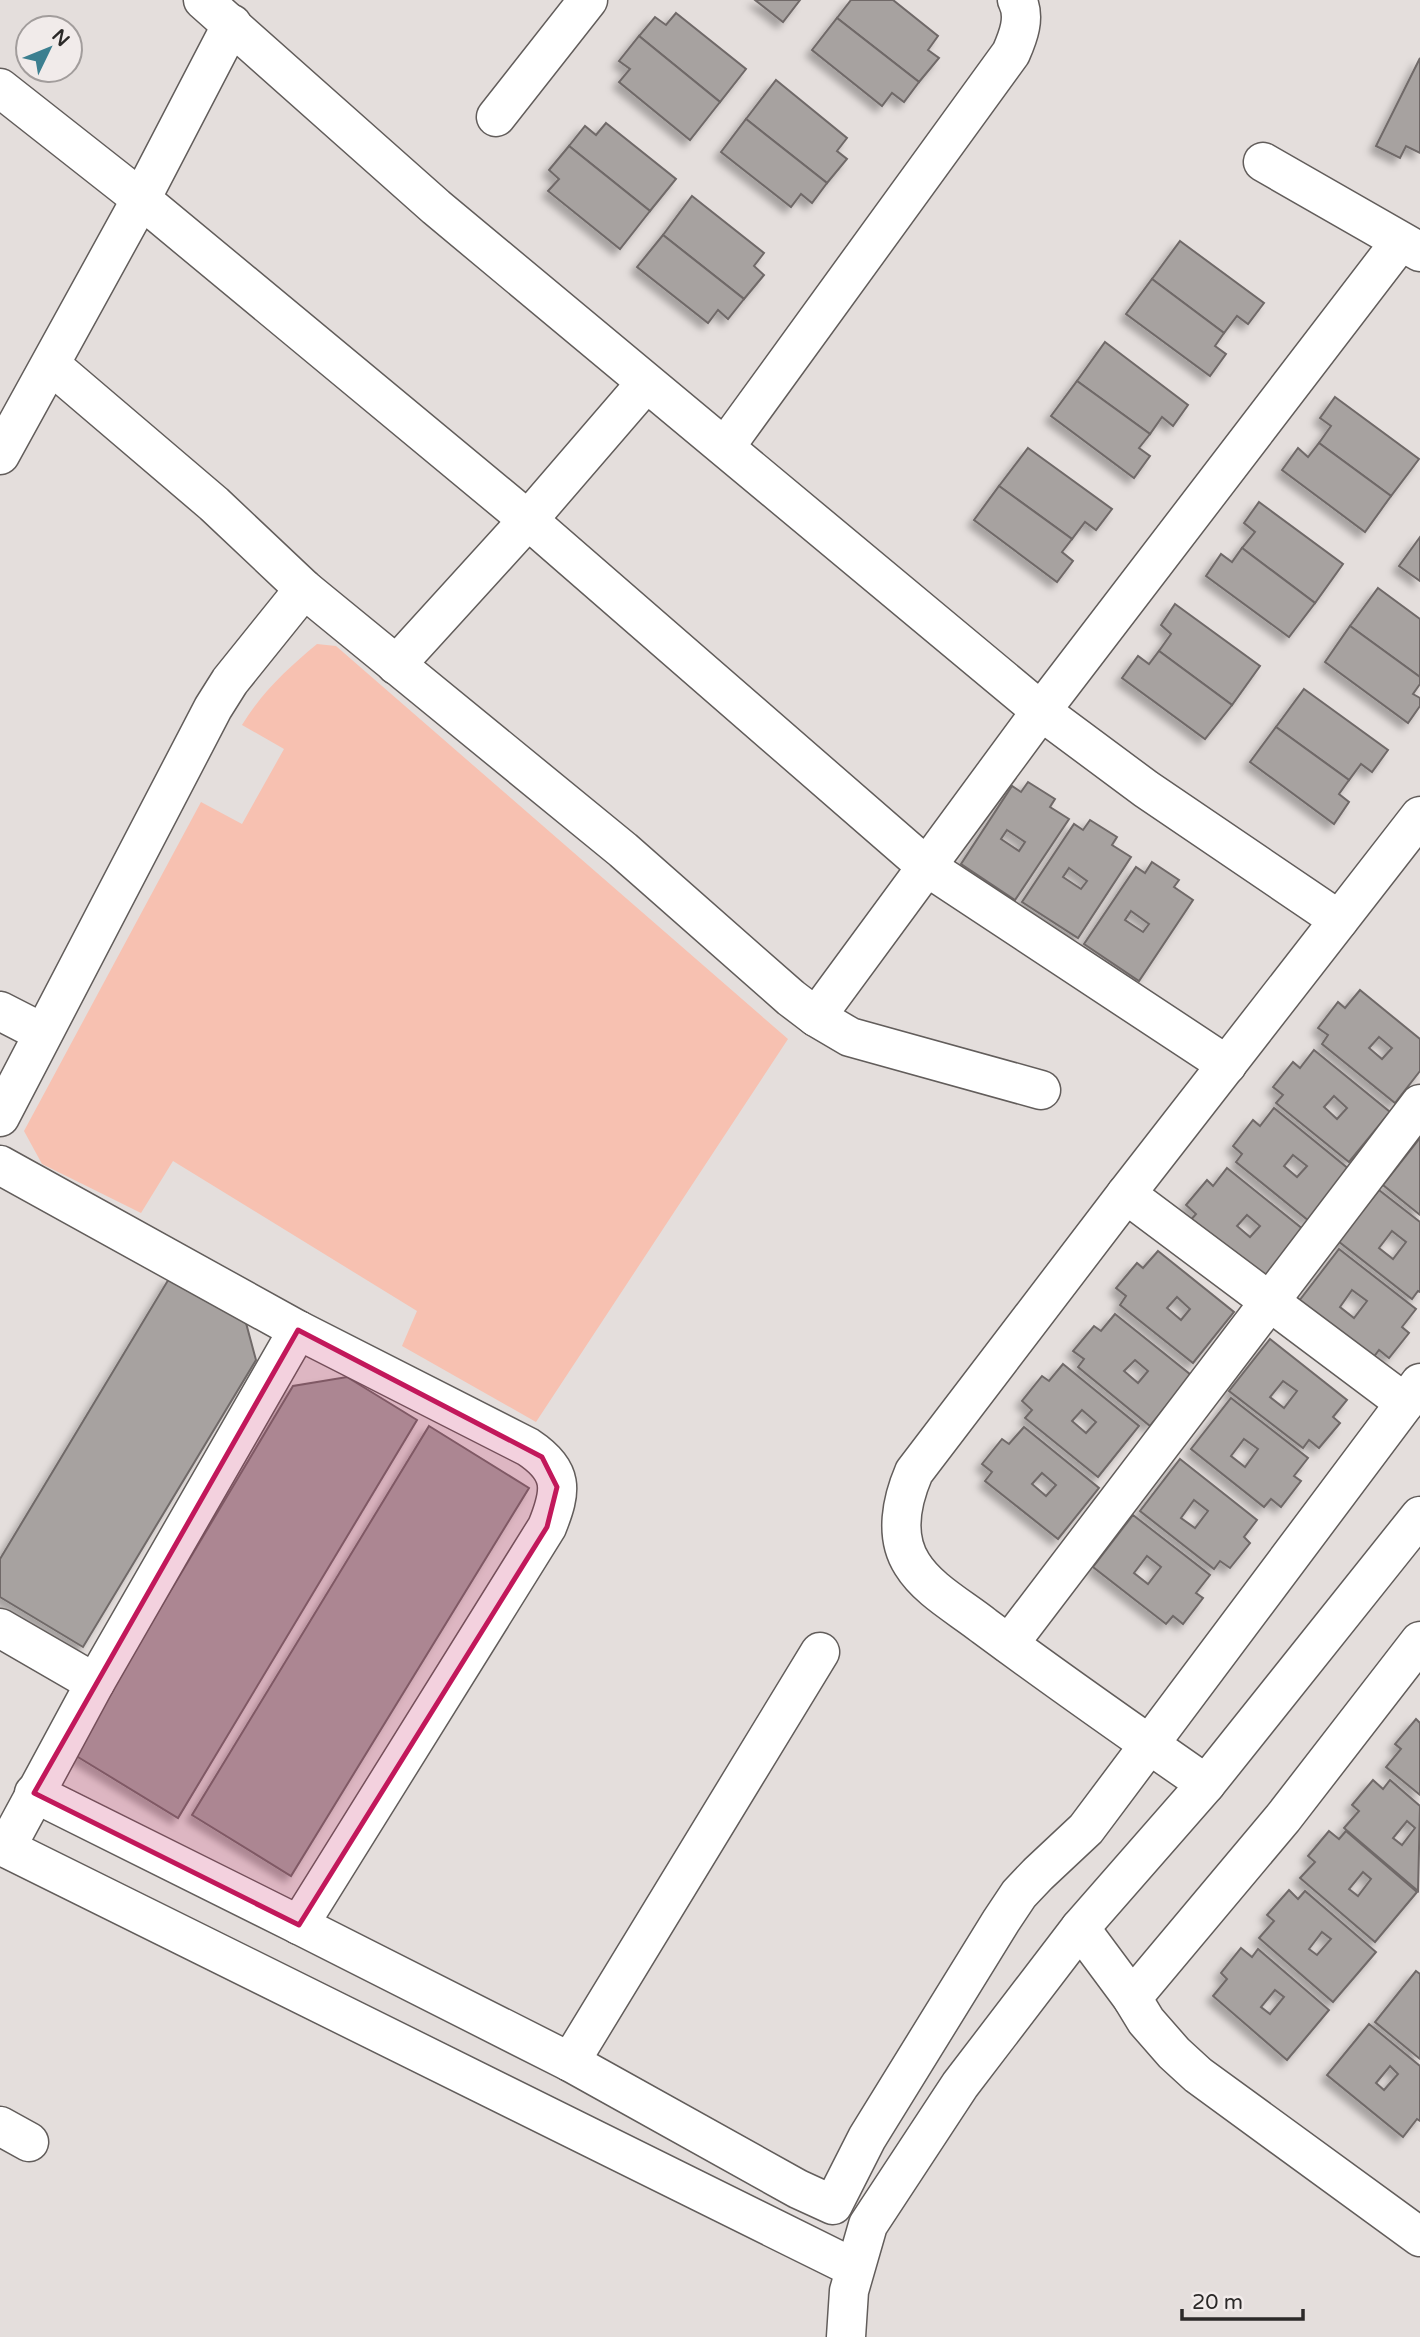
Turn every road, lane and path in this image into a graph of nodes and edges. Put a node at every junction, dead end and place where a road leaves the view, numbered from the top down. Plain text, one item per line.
1 (203, 0) edge
2 (588, 0) edge
3 (1017, 0) edge
4 (232, 24) junction
5 (0, 88) edge
6 (496, 117) dead end
7 (1263, 162) dead end
8 (141, 199) junction
9 (1410, 247) edge
10 (51, 365) junction
11 (646, 383) junction
12 (725, 447) junction
13 (0, 455) edge
14 (528, 520) junction
15 (304, 589) junction
16 (396, 665) junction
17 (1041, 710) junction
18 (1420, 816) edge
19 (927, 867) junction
20 (1339, 920) junction
21 (0, 1011) edge
22 (816, 1017) junction
23 (43, 1033) junction
24 (1227, 1065) junction
25 (1041, 1090) dead end
26 (1420, 1104) edge
27 (0, 1117) edge
28 (0, 1165) edge
29 (1126, 1194) junction
30 (1271, 1300) junction
31 (298, 1330) junction
32 (1412, 1393) edge
33 (1420, 1516) edge
34 (0, 1629) edge
35 (1420, 1641) edge
36 (1009, 1644) junction
37 (820, 1652) dead end
38 (95, 1684) junction
39 (1149, 1745) junction
40 (1206, 1784) junction
41 (34, 1793) junction
42 (3, 1846) edge
43 (299, 1924) junction
44 (1080, 1928) junction
45 (1132, 1998) junction
46 (569, 2062) junction
47 (833, 2205) junction
48 (868, 2225) junction
49 (1417, 2228) edge
50 (854, 2267) junction
51 (846, 2337) edge

1 - 4 street
2 - 6 street
3 - 12 street
4 - 8 street
4 - 11 street
5 - 8 street
7 - 9 street
8 - 10 street
8 - 14 street
9 - 17 street
10 - 13 street
10 - 15 street
11 - 12 street
11 - 14 street
12 - 17 street
14 - 16 street
14 - 19 street
15 - 16 street
15 - 23 street
16 - 22 street
17 - 19 street
17 - 20 street
18 - 20 street
19 - 22 street
19 - 24 street
20 - 24 street
21 - 23 street
22 - 25 street
23 - 27 street
24 - 29 street
26 - 30 street
28 - 31 street
29 - 30 street
29 - 36 street
30 - 32 street
30 - 36 street
31 - 38 street
31 - 43 street
32 - 39 street
33 - 40 street
34 - 38 street
35 - 45 street
36 - 39 street
37 - 46 street
38 - 41 street
39 - 40 street
39 - 47 street
40 - 44 street
41 - 42 street
41 - 43 street
42 - 50 street
43 - 46 street
44 - 45 street
44 - 48 street
45 - 49 street
46 - 47 street
47 - 48 street
48 - 50 street
50 - 51 street

